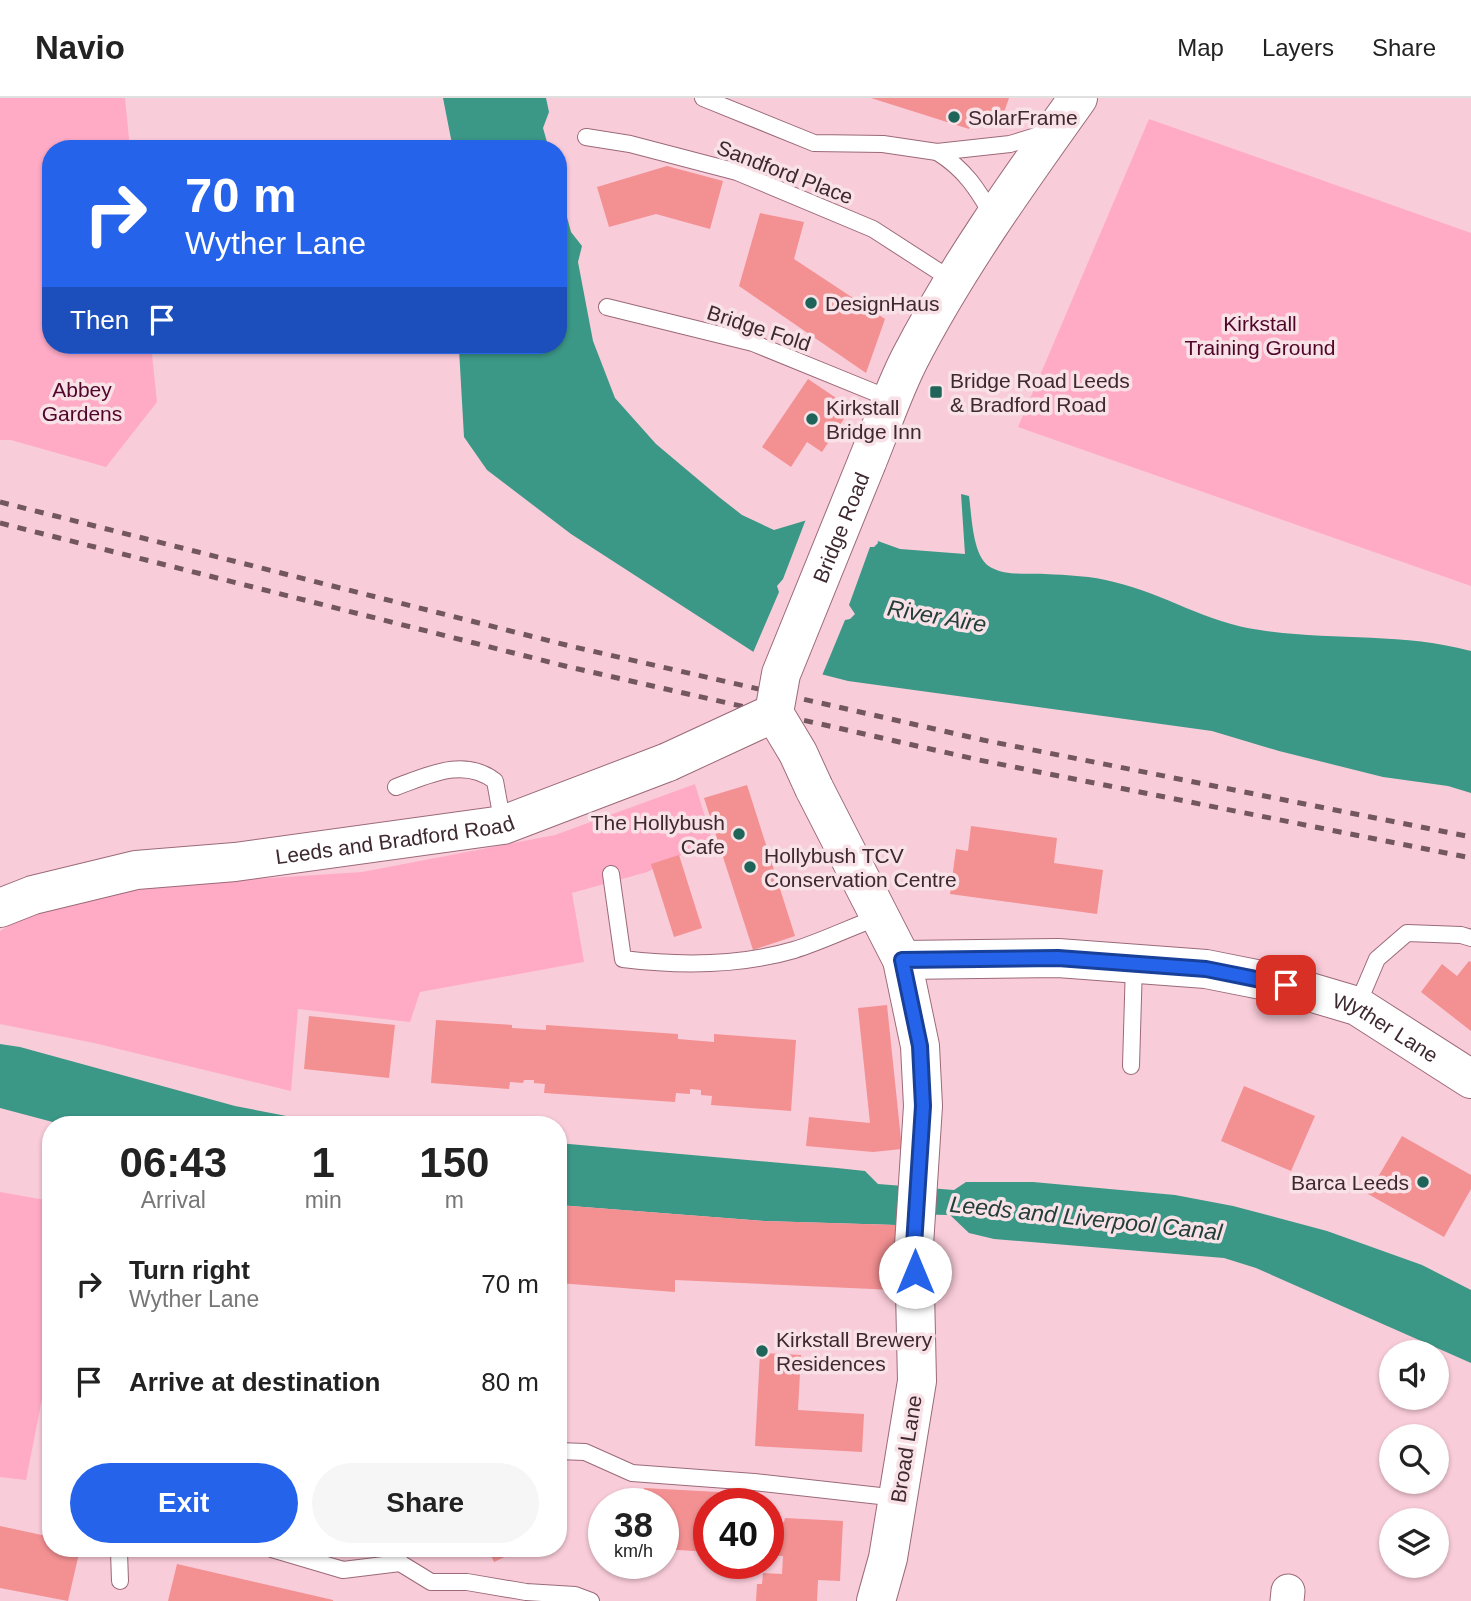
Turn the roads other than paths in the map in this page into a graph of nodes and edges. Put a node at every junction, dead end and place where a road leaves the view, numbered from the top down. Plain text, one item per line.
1 (1078, 98) edge
2 (710, 100) edge
3 (1055, 131) junction
4 (586, 137) dead end
5 (937, 152) junction
6 (995, 219) junction
7 (955, 282) junction
8 (607, 307) dead end
9 (893, 400) junction
10 (774, 713) junction
11 (397, 787) dead end
12 (503, 825) junction
13 (611, 874) dead end
14 (0, 908) edge
15 (879, 917) junction
16 (1471, 939) edge
17 (902, 960) junction
18 (1134, 964) junction
19 (1357, 1006) junction
20 (1131, 1066) dead end
21 (1471, 1079) edge
22 (567, 1451) edge
23 (898, 1498) junction
24 (120, 1557) edge
25 (299, 1557) edge
26 (394, 1557) edge
27 (399, 1557) edge
28 (120, 1581) dead end
29 (591, 1601) edge
30 (876, 1601) edge

1 - 3 street, Bridge Road
2 - 5 lane
3 - 5 lane
3 - 6 street, Bridge Road
4 - 7 lane, Sandford Place
5 - 6 lane
6 - 7 street, Bridge Road
7 - 9 street, Bridge Road
8 - 9 lane, Bridge Fold
9 - 10 street, Bridge Road, bridge
10 - 12 street, Leeds and Bradford Road, bridge
10 - 15 street, bridge
11 - 12 lane
12 - 14 street, Leeds and Bradford Road
13 - 15 lane
15 - 17 street
16 - 19 lane
17 - 18 street, Wyther Lane
17 - 23 street, Broad Lane
18 - 19 street, Wyther Lane
18 - 20 lane
19 - 21 street, Wyther Lane
22 - 23 lane
23 - 30 street, Broad Lane
24 - 28 lane
25 - 26 lane
27 - 29 lane

